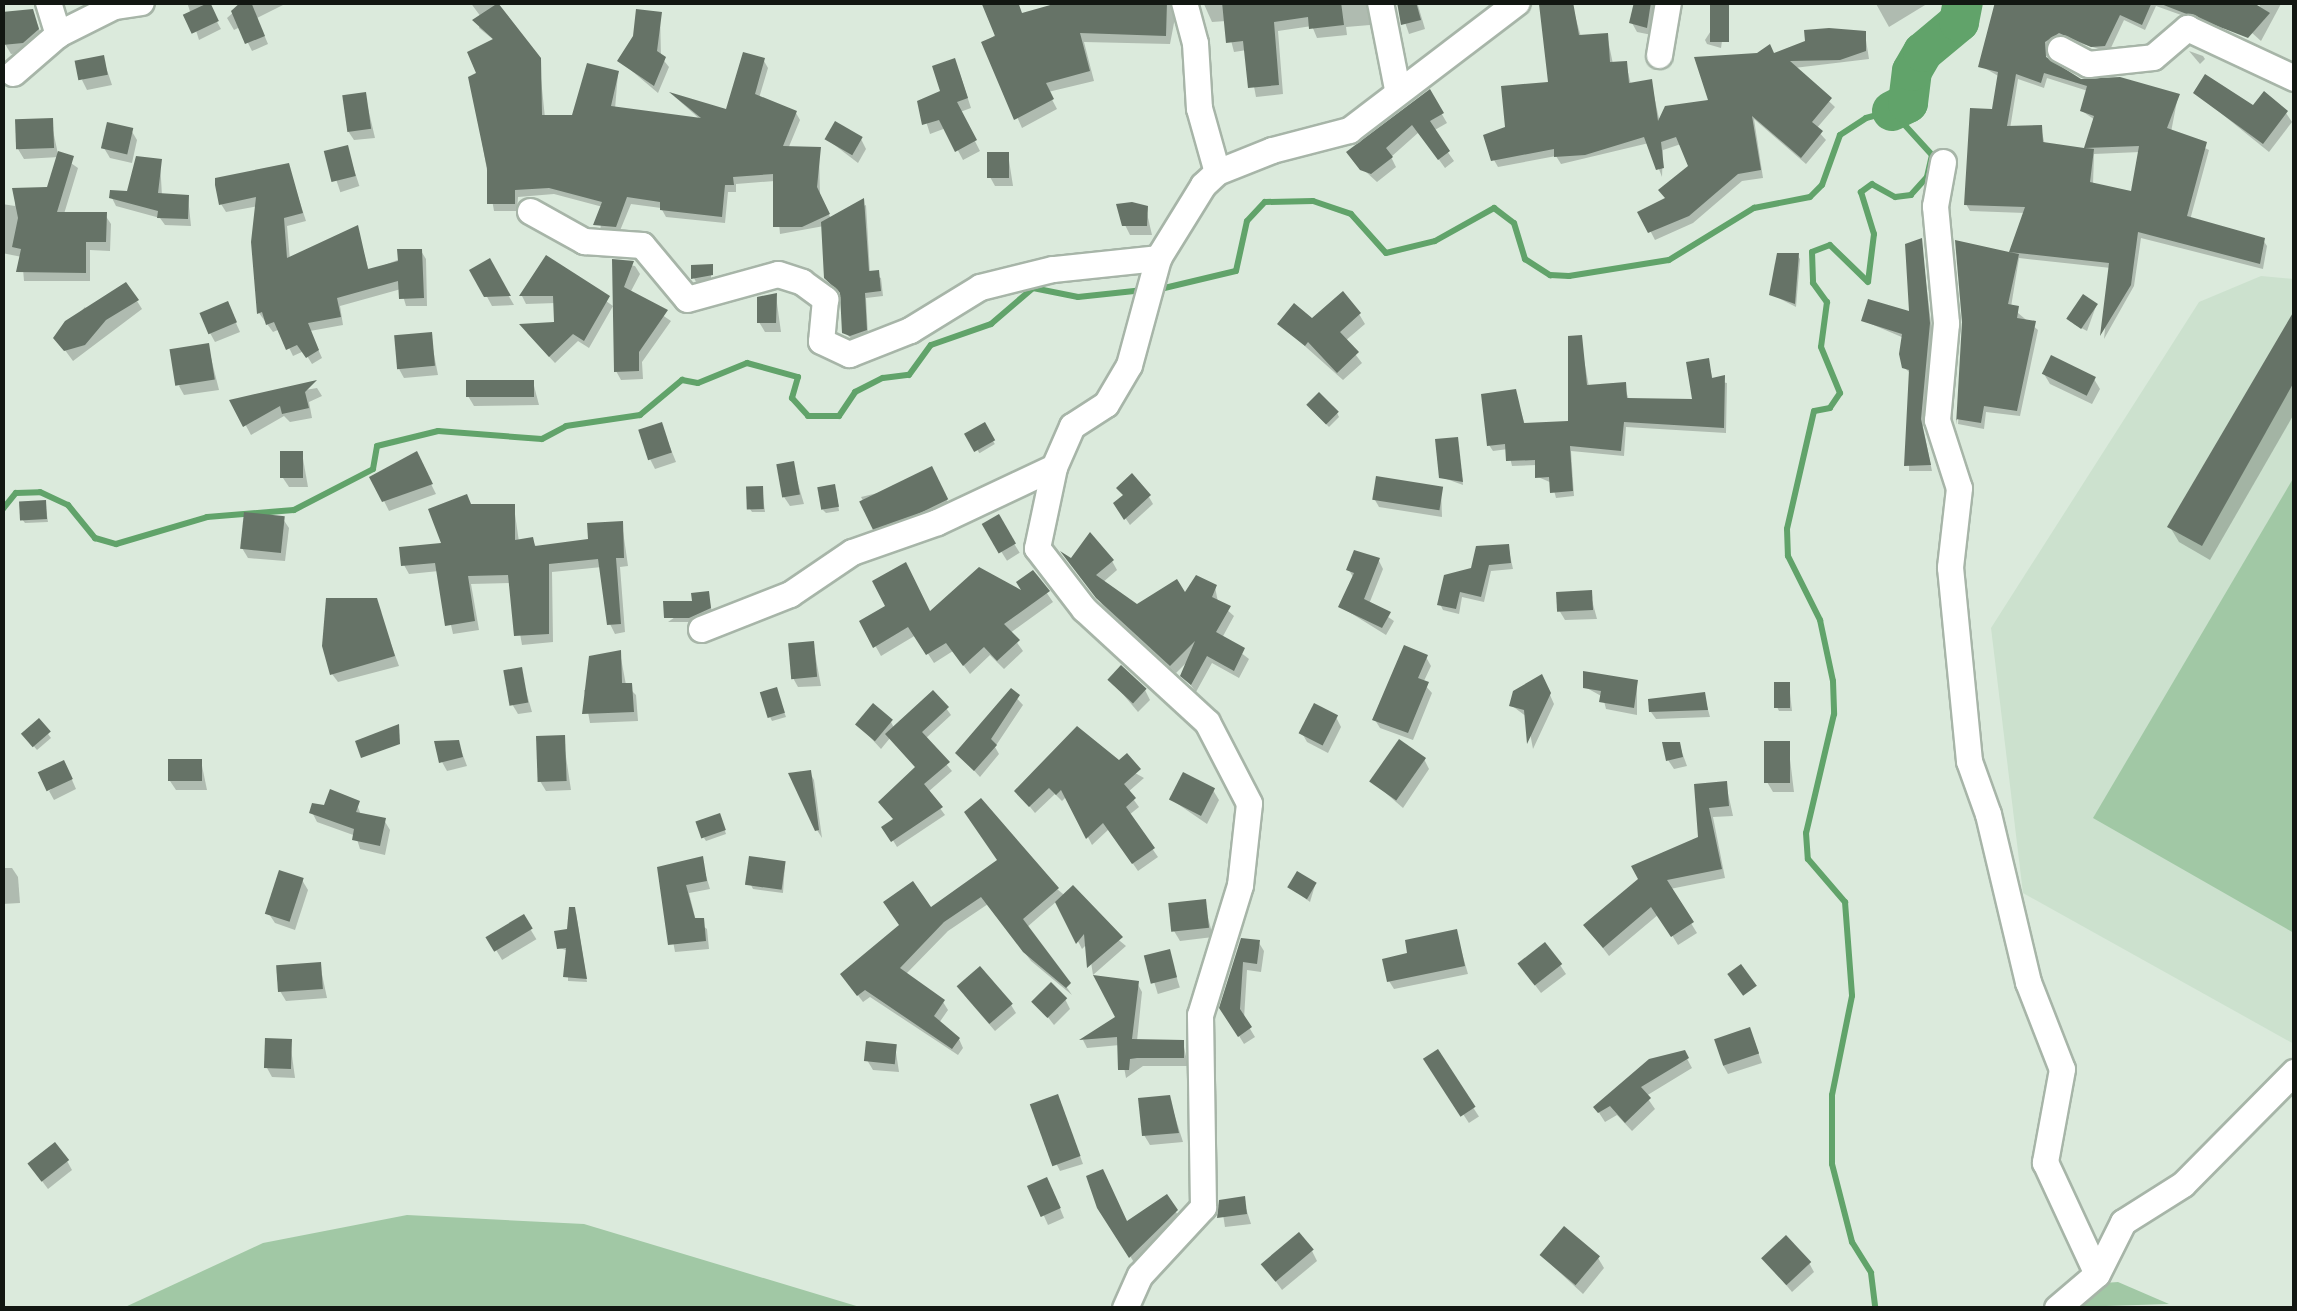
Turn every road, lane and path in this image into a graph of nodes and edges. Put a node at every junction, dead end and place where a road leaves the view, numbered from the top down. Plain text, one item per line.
1 (48, 2) edge
2 (141, 2) edge
3 (1184, 2) edge
4 (1380, 2) edge
5 (1517, 2) edge
6 (1668, 2) edge
7 (58, 34) junction
8 (2060, 49) dead end
9 (1658, 55) dead end
10 (12, 74) dead end
11 (2294, 78) edge
12 (1397, 88) junction
13 (1944, 162) dead end
14 (1216, 172) junction
15 (530, 211) dead end
16 (1157, 264) junction
17 (1054, 466) junction
18 (701, 629) dead end
19 (2294, 1072) edge
20 (2097, 1274) junction
21 (1125, 1308) edge
22 (2056, 1308) edge

1 - 7 street
2 - 7 street
3 - 14 street
4 - 12 street
5 - 12 street
6 - 9 street
7 - 10 street
8 - 11 street
12 - 14 street
13 - 20 street
14 - 16 street
15 - 16 street
16 - 17 street
17 - 18 street
17 - 21 street
19 - 20 street
20 - 22 street

